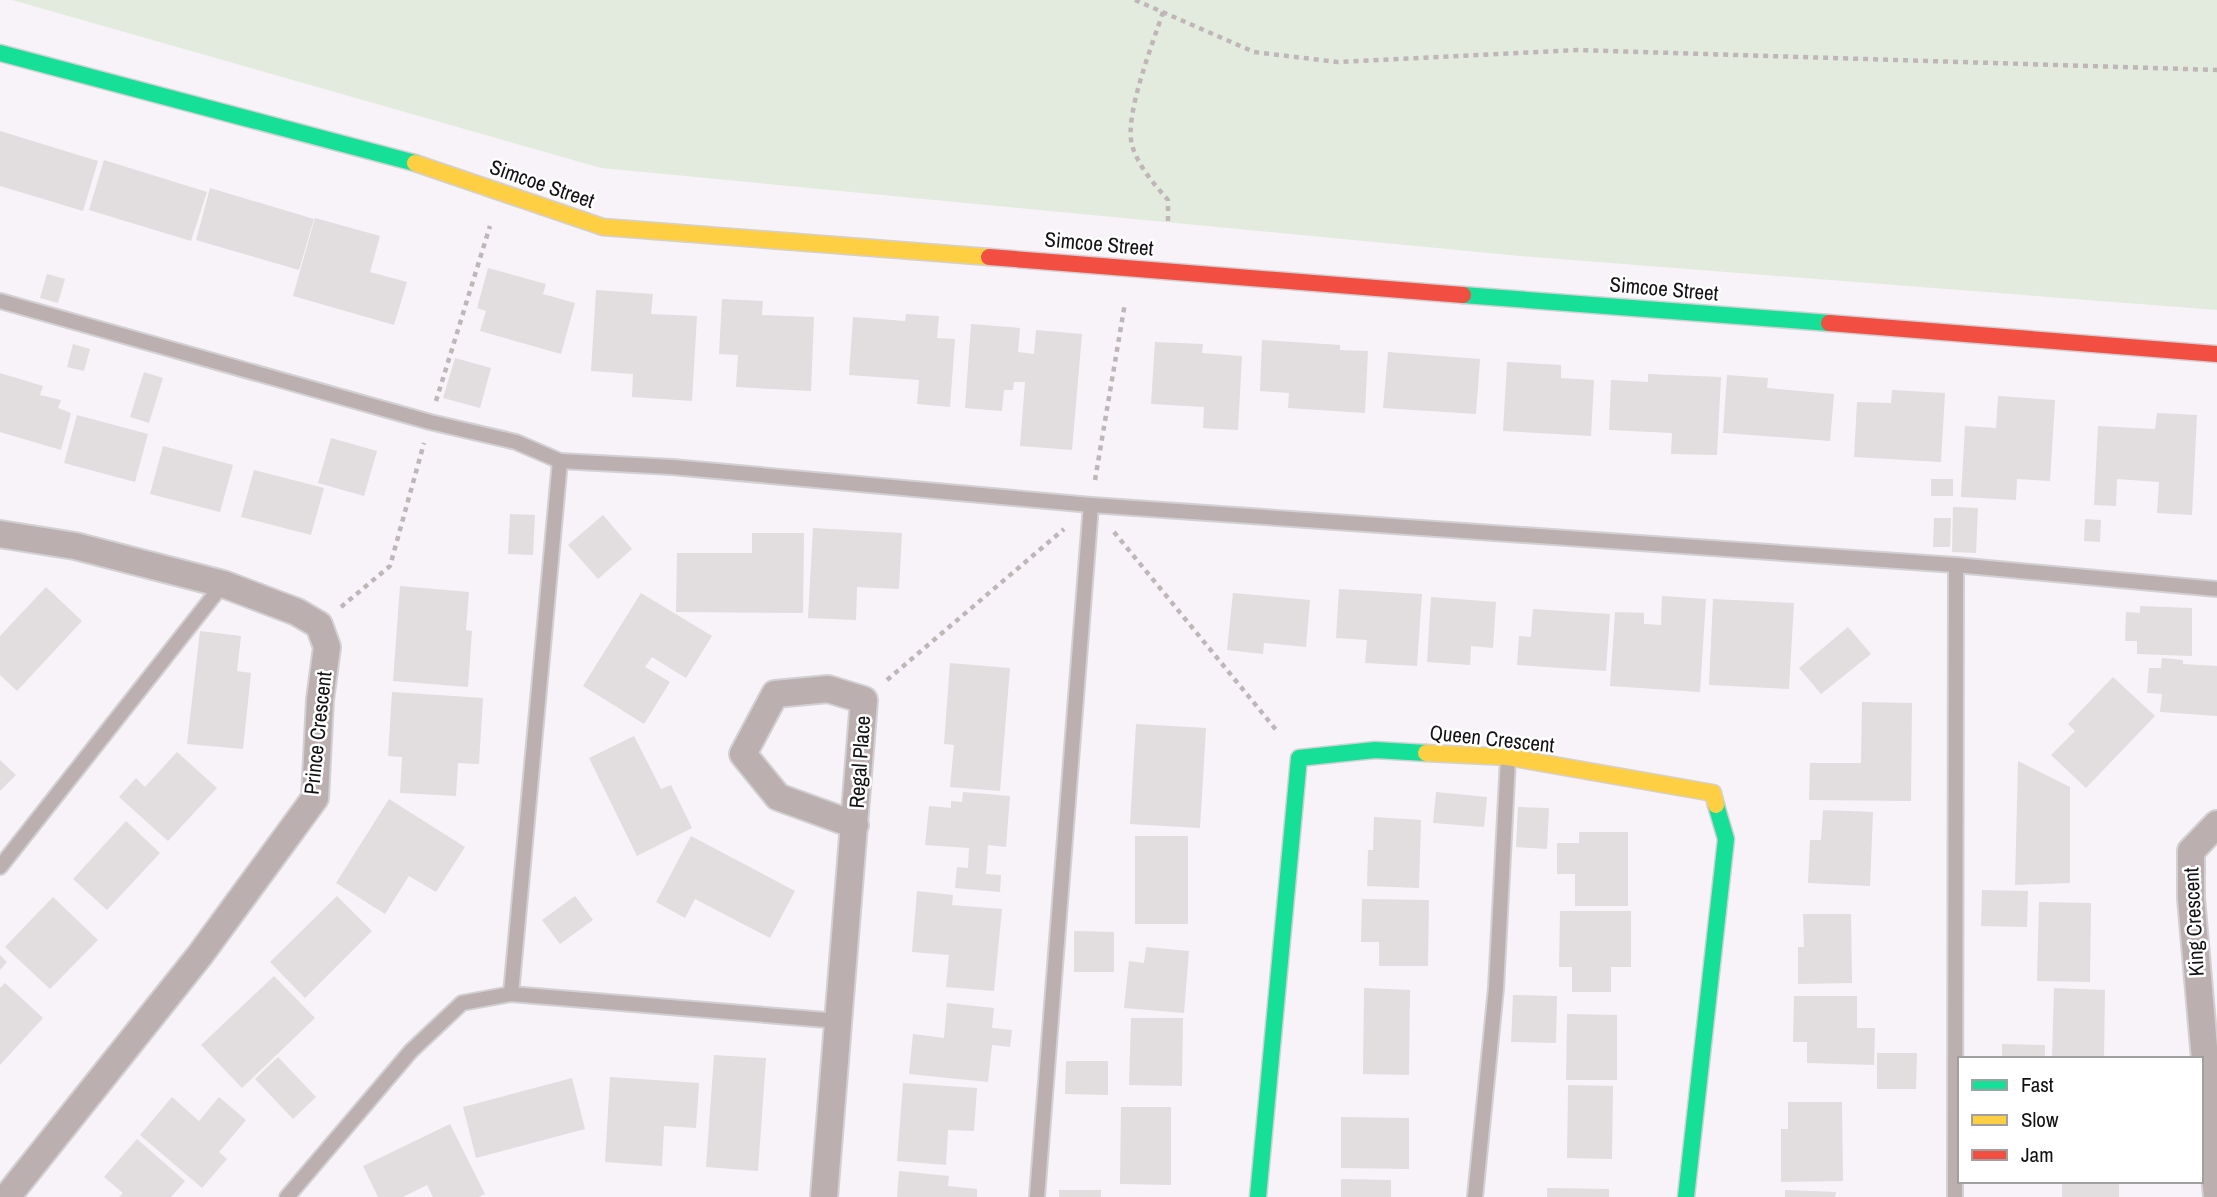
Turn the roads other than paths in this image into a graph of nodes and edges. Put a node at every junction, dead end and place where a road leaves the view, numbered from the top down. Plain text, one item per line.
1 (0, 53) edge
2 (0, 301) edge
3 (2217, 354) edge
4 (560, 461) junction
5 (1091, 505) junction
6 (0, 534) edge
7 (1956, 565) junction
8 (223, 583) junction
9 (2217, 589) edge
10 (1508, 757) junction
11 (2217, 824) edge
12 (855, 825) junction
13 (0, 867) edge
14 (511, 994) junction
15 (839, 1021) junction
16 (7, 1197) edge
17 (287, 1197) edge
18 (824, 1197) edge
19 (1037, 1197) edge
20 (1258, 1197) edge
21 (1475, 1197) edge
22 (1686, 1197) edge
23 (1955, 1197) edge
24 (2217, 1197) edge

1 - 3 street, Simcoe Street
2 - 4 lane
4 - 5 lane
4 - 14 lane
5 - 7 lane
5 - 19 lane
6 - 8 street, Prince Crescent
7 - 9 lane
7 - 23 lane
8 - 13 lane
8 - 16 street, Prince Crescent
10 - 20 street, Queen Crescent
10 - 21 lane
10 - 22 street, Queen Crescent
11 - 24 street, King Crescent
12 - 12 street, Regal Place
12 - 15 street, Regal Place
14 - 15 lane
14 - 17 lane
15 - 18 street, Regal Place

